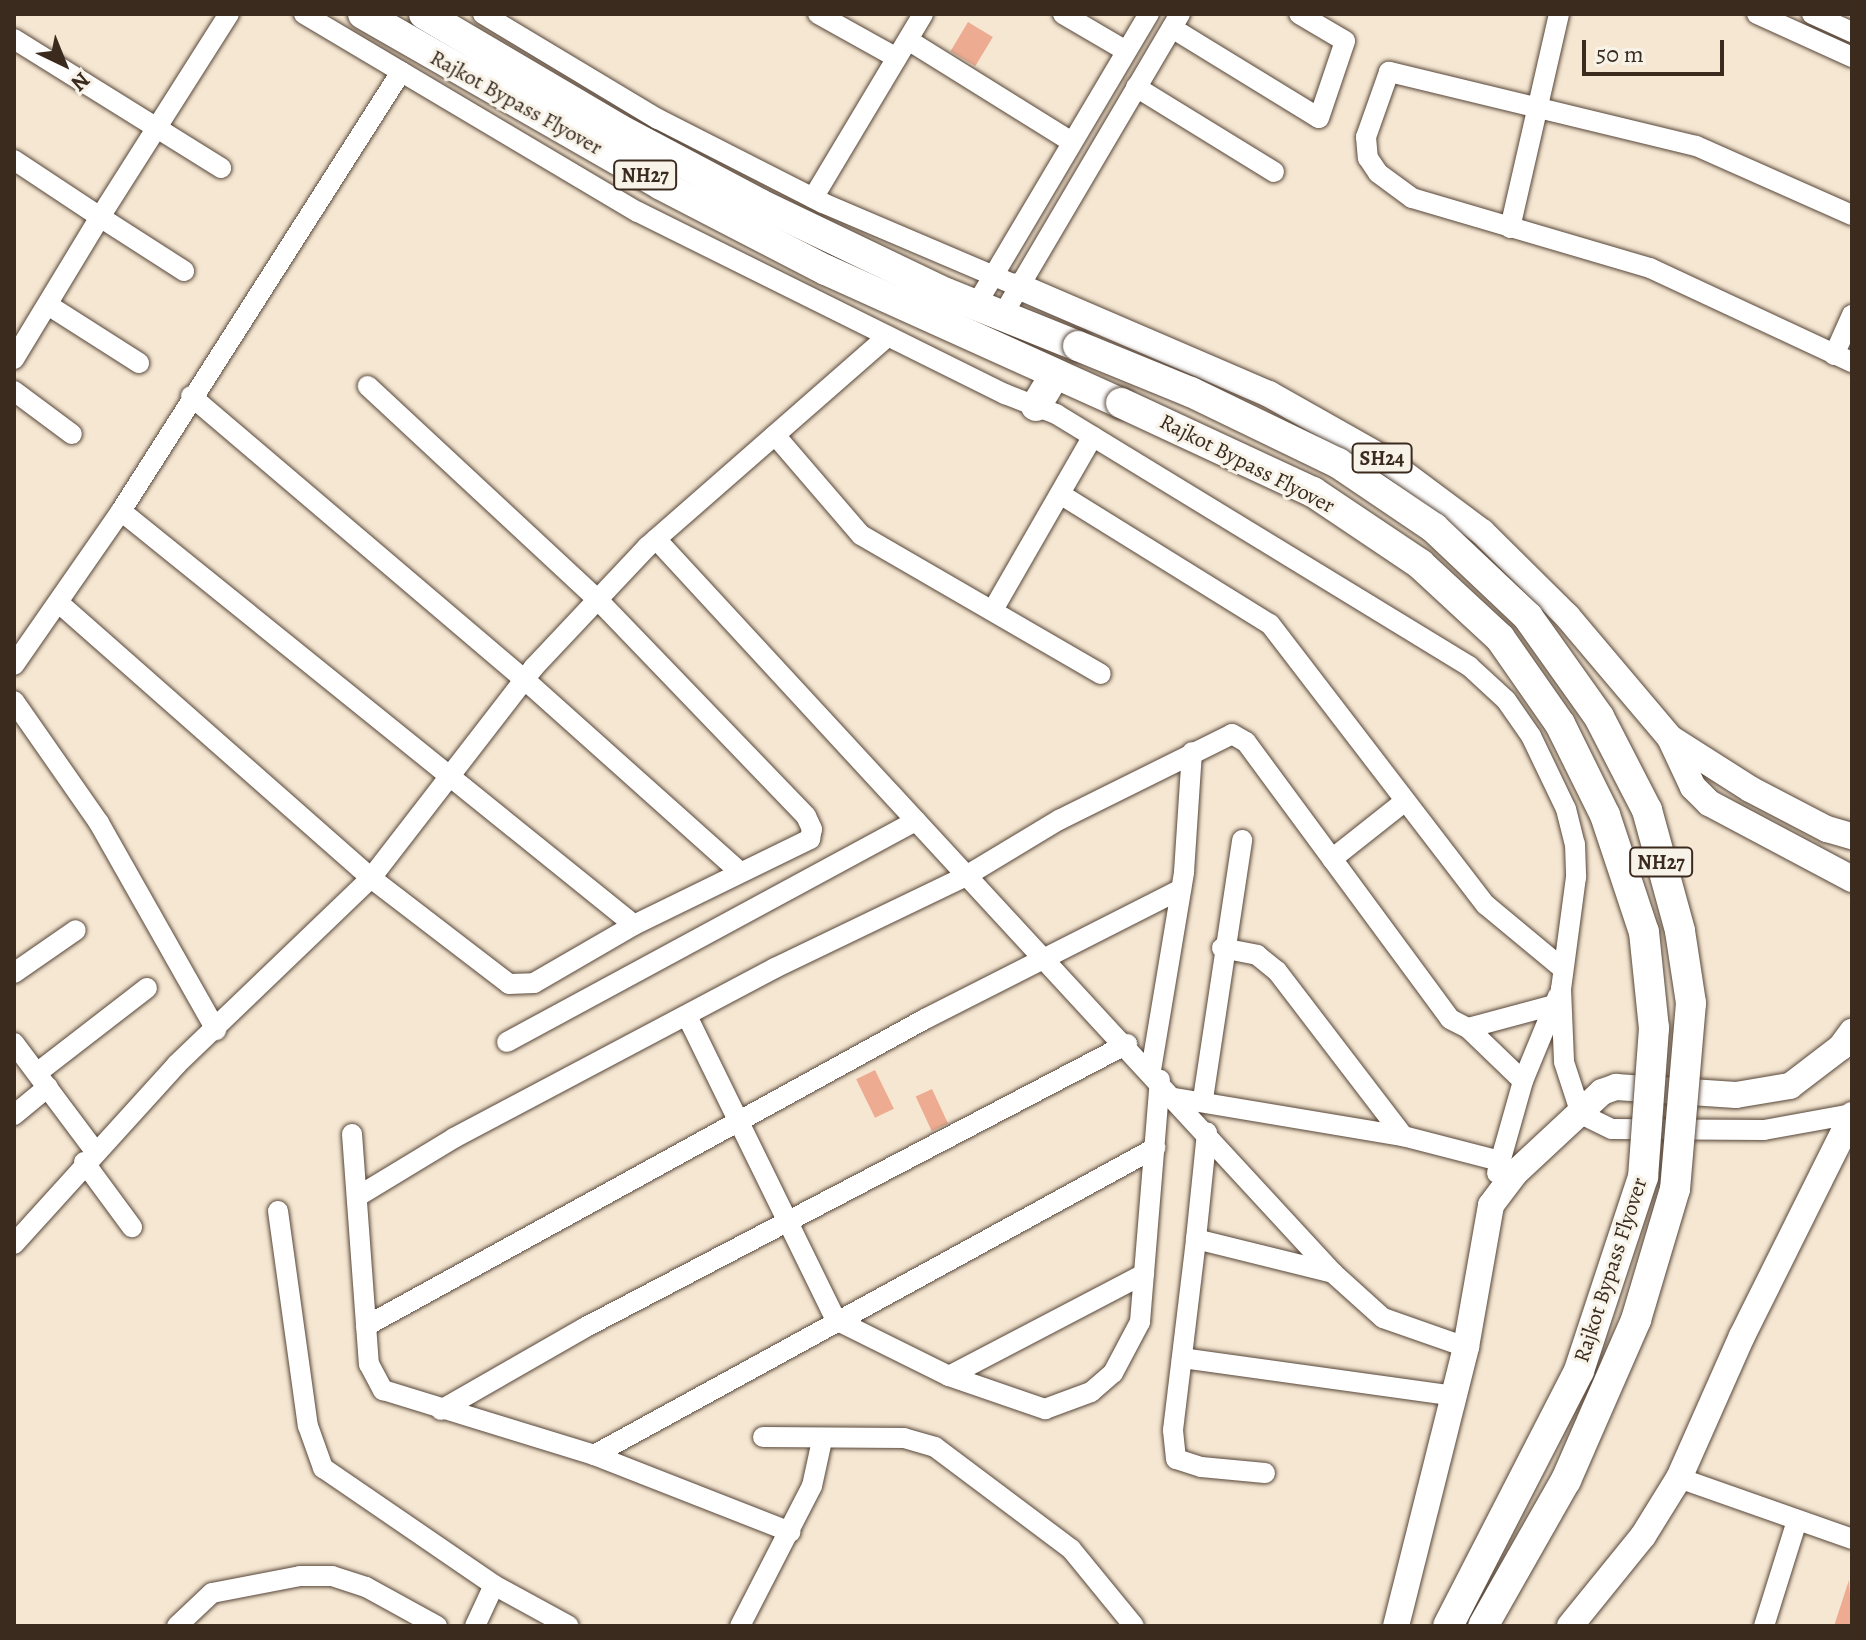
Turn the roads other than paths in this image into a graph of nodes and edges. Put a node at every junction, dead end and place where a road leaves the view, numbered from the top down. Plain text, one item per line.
1 (229, 14) edge
2 (304, 14) edge
3 (363, 14) edge
4 (424, 14) edge
5 (483, 14) edge
6 (818, 14) edge
7 (923, 14) edge
8 (1063, 14) edge
9 (1149, 14) edge
10 (1299, 14) edge
11 (1559, 14) edge
12 (1757, 14) edge
13 (1812, 14) edge
14 (1176, 21) edge
15 (1852, 32) edge
16 (14, 39) edge
17 (908, 40) junction
18 (1126, 51) junction
19 (1852, 57) edge
20 (897, 58) junction
21 (401, 72) junction
22 (1136, 87) junction
23 (1537, 104) junction
24 (158, 126) junction
25 (1072, 142) junction
26 (14, 160) edge
27 (221, 168) dead end
28 (1274, 172) dead end
29 (813, 198) junction
30 (1852, 215) edge
31 (100, 217) junction
32 (1510, 228) junction
33 (184, 271) dead end
34 (1006, 282) junction
35 (48, 305) junction
36 (989, 311) junction
37 (1852, 315) edge
38 (20, 332) edge
39 (888, 336) junction
40 (1843, 358) edge
41 (14, 359) edge
42 (139, 363) dead end
43 (1055, 374) junction
44 (368, 386) dead end
45 (14, 391) edge
46 (191, 396) junction
47 (1036, 406) junction
48 (72, 434) dead end
49 (775, 435) junction
50 (1093, 436) junction
51 (1060, 494) junction
52 (121, 511) junction
53 (656, 539) junction
54 (597, 599) junction
55 (59, 603) junction
56 (994, 608) junction
57 (14, 665) edge
58 (1101, 674) dead end
59 (524, 679) junction
60 (14, 701) edge
61 (1670, 738) junction
62 (1192, 752) junction
63 (451, 775) junction
64 (1404, 802) junction
65 (916, 821) junction
66 (1852, 836) edge
67 (1242, 840) dead end
68 (1332, 859) junction
69 (740, 872) junction
70 (966, 876) junction
71 (371, 878) junction
72 (1852, 879) edge
73 (1181, 889) junction
74 (634, 925) junction
75 (76, 930) dead end
76 (1222, 948) junction
77 (1041, 959) junction
78 (14, 973) edge
79 (147, 988) dead end
80 (1559, 988) junction
81 (688, 1018) junction
82 (1468, 1028) junction
83 (216, 1030) junction
84 (1852, 1032) edge
85 (507, 1042) dead end
86 (14, 1043) edge
87 (1127, 1044) junction
88 (1155, 1075) junction
89 (43, 1080) junction
90 (1523, 1081) junction
91 (1175, 1098) junction
92 (1203, 1099) junction
93 (1581, 1114) junction
94 (1852, 1114) edge
95 (14, 1115) edge
96 (740, 1124) junction
97 (1207, 1133) junction
98 (352, 1134) dead end
99 (1403, 1136) junction
100 (1155, 1148) junction
101 (89, 1156) junction
102 (1500, 1161) junction
103 (360, 1195) junction
104 (1491, 1205) junction
105 (278, 1211) dead end
106 (787, 1222) junction
107 (132, 1227) dead end
108 (1196, 1239) junction
109 (14, 1244) edge
110 (1333, 1273) junction
111 (1144, 1274) junction
112 (836, 1320) junction
113 (366, 1326) junction
114 (1466, 1347) junction
115 (1182, 1358) junction
116 (949, 1376) junction
117 (1455, 1396) junction
118 (441, 1410) junction
119 (763, 1437) dead end
120 (822, 1440) junction
121 (594, 1455) junction
122 (1265, 1473) dead end
123 (1679, 1478) junction
124 (1797, 1521) junction
125 (790, 1532) junction
126 (1852, 1539) edge
127 (494, 1585) junction
128 (177, 1626) edge
129 (437, 1626) edge
130 (475, 1626) edge
131 (569, 1626) edge
132 (740, 1626) edge
133 (1134, 1626) edge
134 (1396, 1626) edge
135 (1448, 1626) edge
136 (1483, 1626) edge
137 (1570, 1626) edge
138 (1764, 1626) edge

1 - 24 street
2 - 21 street
3 - 43 highway, Rajkot Bypass Flyover / NH27
4 - 36 highway, Rajkot Bypass Flyover / NH27
5 - 29 street
6 - 20 street
7 - 17 street
8 - 18 street
9 - 18 street
10 - 14 street
11 - 23 street
12 - 19 street
13 - 15 street
14 - 22 street
16 - 24 street
17 - 20 street
17 - 25 street
18 - 25 street
20 - 29 street
21 - 39 street
21 - 46 street
22 - 28 street
22 - 34 street
23 - 30 street
23 - 32 street
23 - 32 street
24 - 27 street
24 - 31 street
25 - 34 street
26 - 31 street
29 - 34 street
31 - 33 street
31 - 35 street
32 - 40 street
34 - 36 street
34 - 36 street
34 - 61 main road, SH24
35 - 38 street
35 - 42 street
36 - 136 highway, Rajkot Bypass Flyover / NH27, bridge
37 - 40 street
38 - 41 street
39 - 47 street
39 - 49 street
43 - 47 highway
43 - 135 highway, Rajkot Bypass Flyover / NH27, bridge
44 - 54 street
45 - 48 street
46 - 52 street
46 - 59 street
47 - 50 street
49 - 53 street
49 - 56 street
50 - 51 street
50 - 80 street
51 - 56 street
51 - 64 street
52 - 55 street
52 - 63 street
53 - 54 street
53 - 65 street
54 - 59 street
54 - 69 street
55 - 57 street
55 - 71 street
56 - 58 street
59 - 63 street
59 - 69 street
60 - 83 street
61 - 66 main road, SH24
61 - 72 main road, SH24
62 - 68 street
62 - 70 street
62 - 73 street
63 - 71 street
63 - 74 street
64 - 68 street
64 - 80 street
65 - 70 street
65 - 85 street
67 - 76 street
68 - 82 street
69 - 74 street
70 - 77 street
70 - 81 street
71 - 74 street
71 - 83 street
73 - 77 street
73 - 88 street
75 - 78 street
76 - 92 street
76 - 99 street
77 - 87 street
77 - 96 street
79 - 89 street
80 - 82 street
80 - 90 street
80 - 93 street
81 - 96 street
81 - 103 street
82 - 90 street
83 - 101 street
84 - 93 main road
86 - 89 street
87 - 88 street
87 - 106 street
88 - 91 street
88 - 100 street
89 - 95 street
89 - 101 street
90 - 102 street
91 - 92 street
91 - 97 street
92 - 99 street
93 - 94 street
93 - 104 main road
94 - 123 main road
96 - 106 street
96 - 113 street
97 - 108 street
97 - 110 street
98 - 103 street
99 - 102 street
100 - 111 street
100 - 112 street
101 - 107 street
101 - 109 street
102 - 104 street
103 - 113 street
104 - 114 main road
105 - 127 street
106 - 112 street
106 - 118 street
108 - 110 street
108 - 115 street
110 - 114 street
111 - 116 street
111 - 116 street
112 - 116 street
112 - 121 street
113 - 118 street
114 - 117 main road
115 - 117 street
115 - 122 street
117 - 134 main road
118 - 121 street
119 - 120 street
120 - 125 street
120 - 133 street
121 - 125 street
123 - 124 street
123 - 137 main road
124 - 126 street
124 - 138 street
125 - 132 street
127 - 130 street
127 - 131 street
128 - 129 street

